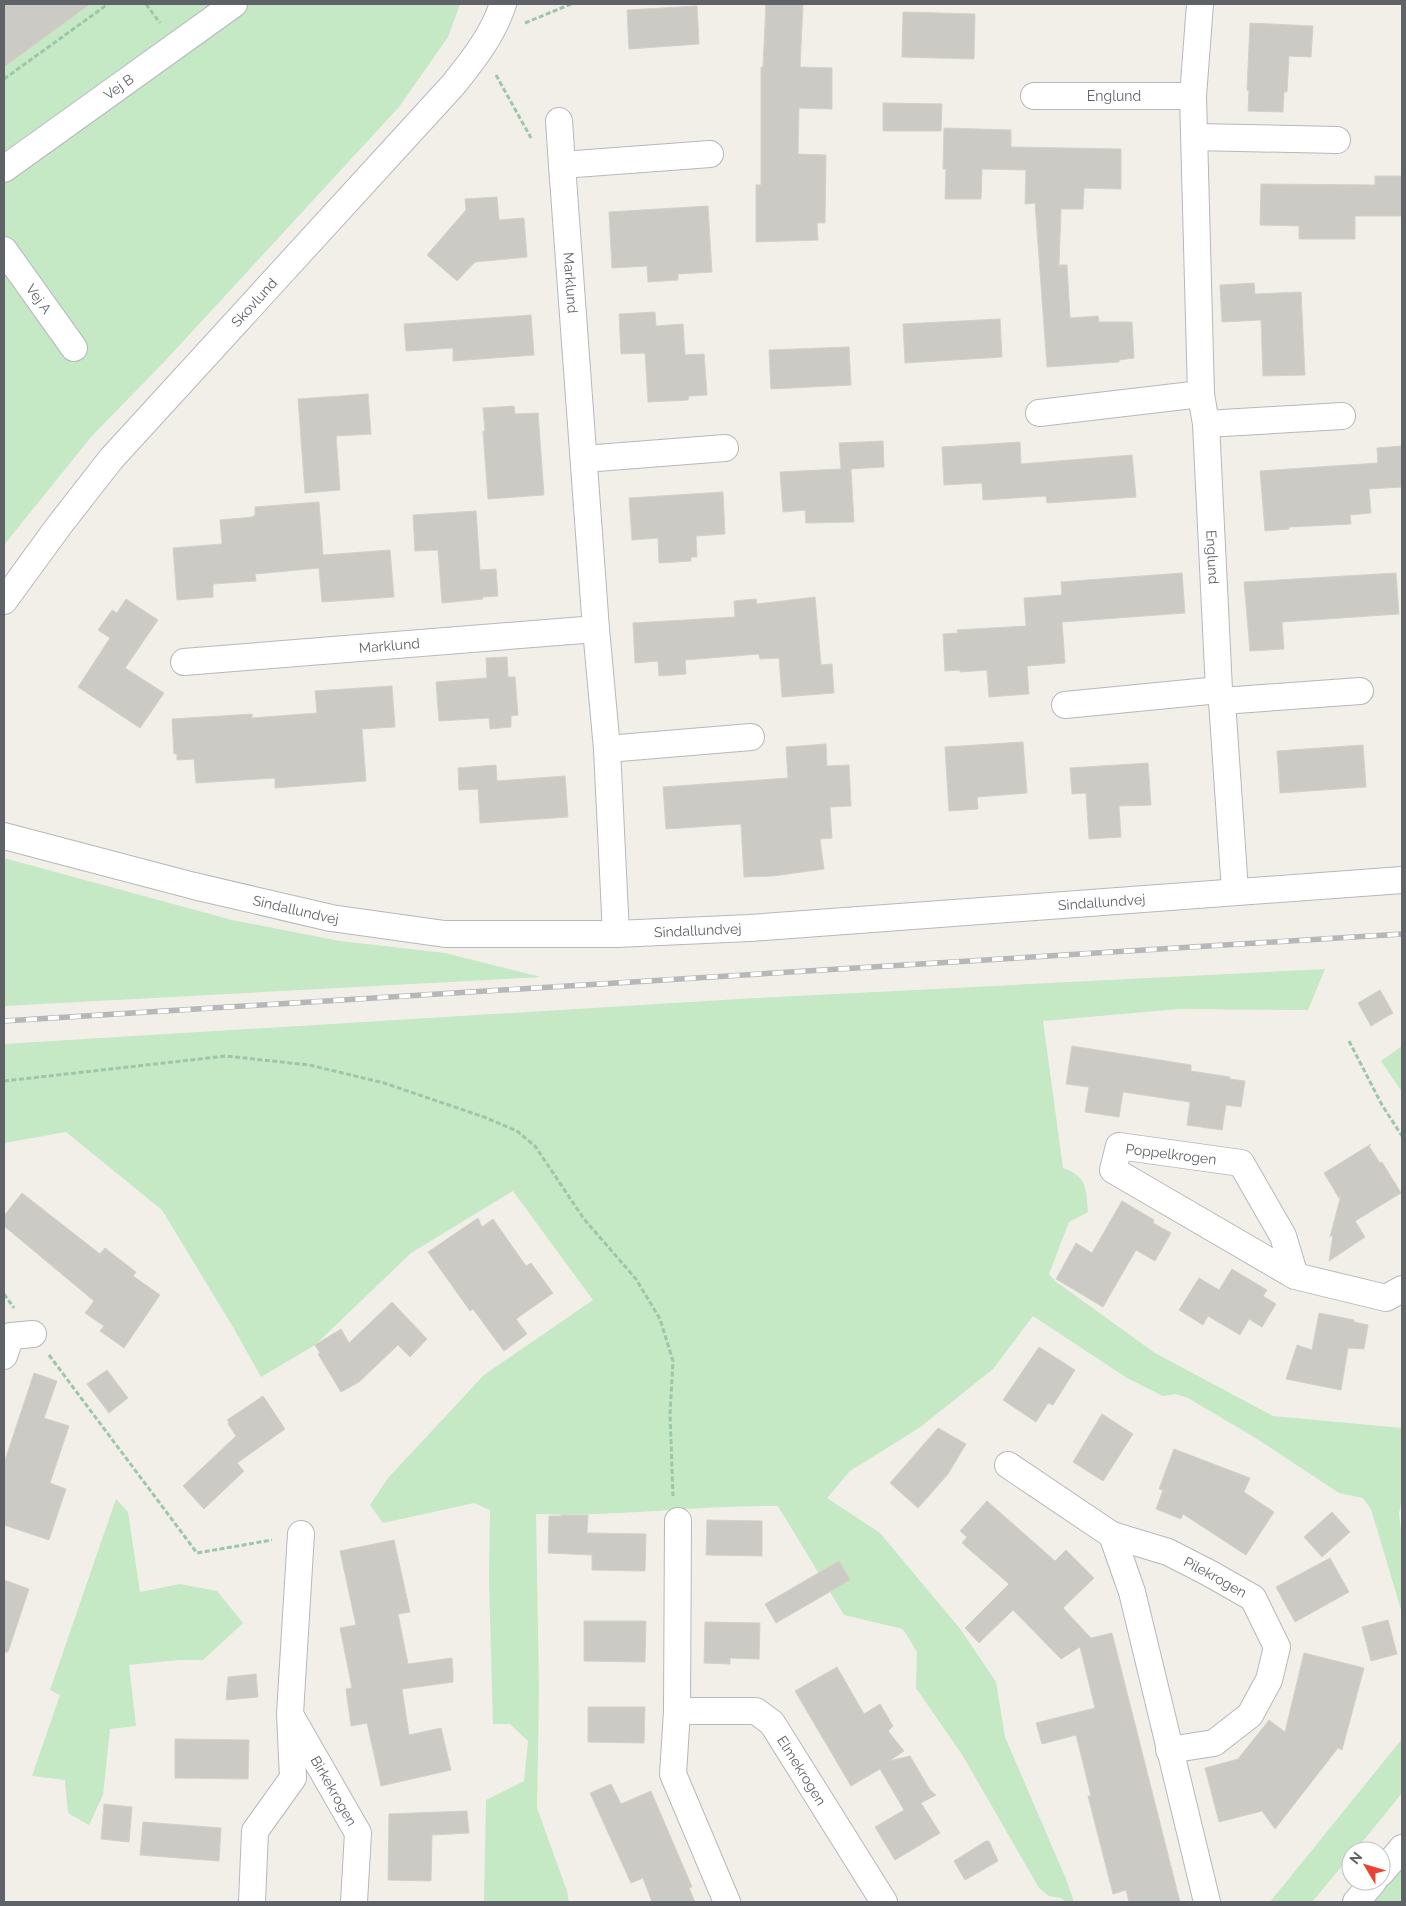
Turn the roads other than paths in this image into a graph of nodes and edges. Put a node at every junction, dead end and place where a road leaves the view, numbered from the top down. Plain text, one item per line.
1 (234, 4) edge
2 (1200, 4) edge
3 (501, 12) edge
4 (1034, 96) dead end
5 (1193, 96) junction
6 (558, 121) dead end
7 (1195, 137) junction
8 (1337, 140) dead end
9 (710, 154) dead end
10 (562, 165) junction
11 (4, 169) edge
12 (4, 250) edge
13 (74, 348) dead end
14 (1201, 394) junction
15 (1039, 413) dead end
16 (1342, 416) dead end
17 (1206, 424) junction
18 (725, 448) dead end
19 (584, 459) junction
20 (4, 601) edge
21 (596, 629) junction
22 (184, 662) dead end
23 (1360, 691) dead end
24 (1221, 695) junction
25 (1065, 706) dead end
26 (751, 737) dead end
27 (607, 749) junction
28 (4, 836) edge
29 (1402, 880) edge
30 (1235, 891) junction
31 (616, 934) junction
32 (1295, 1276) junction
33 (1402, 1289) edge
34 (33, 1334) road end
35 (4, 1356) edge
36 (1008, 1465) dead end
37 (678, 1521) road end
38 (302, 1534) road end
39 (1112, 1535) junction
40 (677, 1711) junction
41 (290, 1714) junction
42 (1169, 1750) junction
43 (1402, 1848) edge
44 (1391, 1861) edge
45 (1365, 1891) edge
46 (252, 1902) edge
47 (354, 1902) edge
48 (727, 1902) edge
49 (884, 1902) edge
50 (1207, 1902) edge
51 (1356, 1902) edge

1 - 11 street, Vej B
2 - 5 street, Englund
3 - 20 street, Skovlund
4 - 5 street, Englund
5 - 7 street, Englund
6 - 10 street, Marklund
7 - 8 street
7 - 14 street, Englund
9 - 10 street
10 - 19 street, Marklund
12 - 13 street, Vej A
14 - 15 street
14 - 17 street, Englund
16 - 17 street
17 - 24 street, Englund
18 - 19 street
19 - 21 street, Marklund
21 - 22 street, Marklund
21 - 27 street, Marklund
23 - 24 street
24 - 25 street
24 - 30 street, Englund
26 - 27 street
27 - 31 street, Marklund
28 - 31 street, Sindallundvej
29 - 30 street, Sindallundvej
30 - 31 street, Sindallundvej
32 - 32 street, Poppelkrogen
32 - 33 street, Poppelkrogen
34 - 35 street
36 - 39 street, Pilekrogen
37 - 40 street
38 - 41 street, Birkekrogen
39 - 42 street
39 - 42 street, Pilekrogen
40 - 48 street
40 - 49 street, Elmekrogen
41 - 46 street, Birkekrogen
41 - 47 street, Birkekrogen
42 - 50 street
43 - 44 street
45 - 51 street

